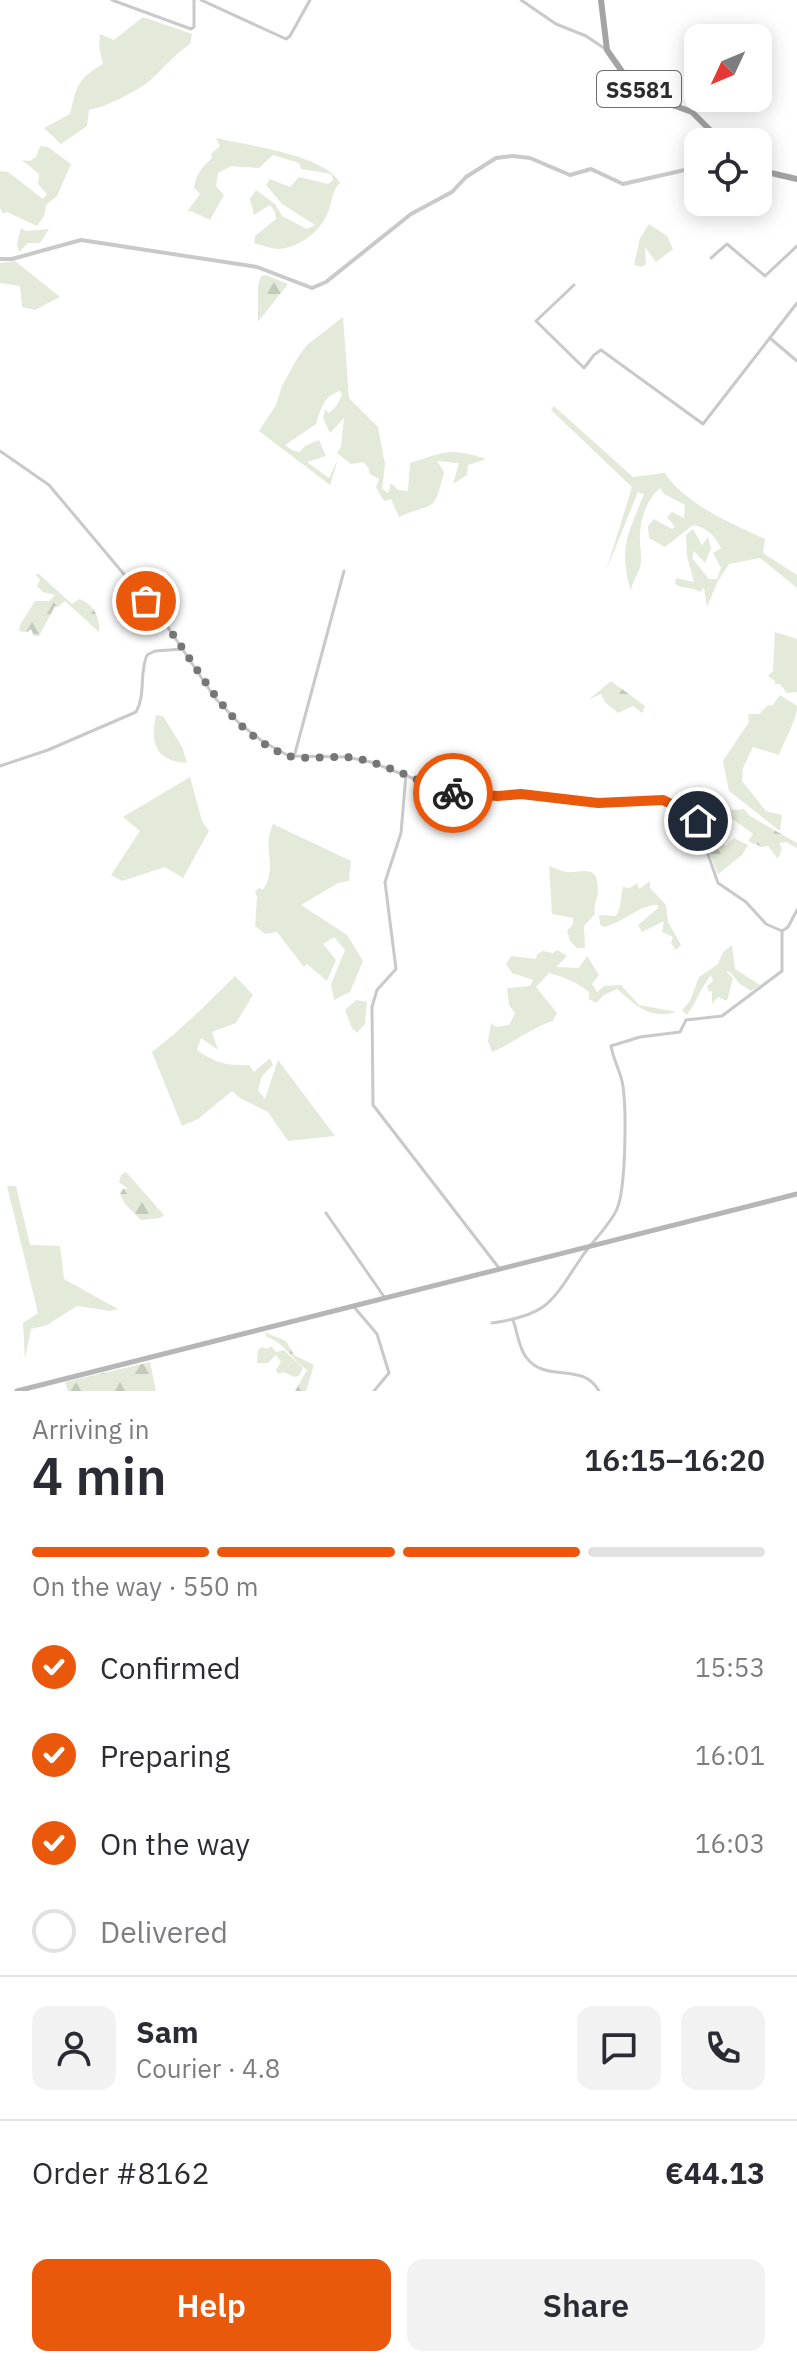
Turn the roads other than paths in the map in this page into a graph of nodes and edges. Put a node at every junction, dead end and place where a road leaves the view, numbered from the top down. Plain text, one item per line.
1 (112, 0) edge
2 (194, 0) edge
3 (201, 0) edge
4 (310, 0) edge
5 (521, 0) edge
6 (601, 0) edge
7 (607, 50) junction
8 (708, 128) edge
9 (684, 170) edge
10 (772, 173) edge
11 (797, 179) edge
12 (797, 246) edge
13 (711, 258) dead end
14 (0, 259) edge
15 (574, 285) dead end
16 (797, 303) edge
17 (771, 339) junction
18 (797, 361) edge
19 (0, 451) edge
20 (344, 571) dead end
21 (183, 649) junction
22 (294, 757) junction
23 (0, 766) edge
24 (406, 774) junction
25 (797, 910) edge
26 (782, 931) junction
27 (797, 1194) edge
28 (326, 1213) dead end
29 (589, 1246) junction
30 (499, 1268) junction
31 (385, 1298) junction
32 (353, 1306) junction
33 (513, 1320) junction
34 (492, 1323) dead end
35 (17, 1391) edge
36 (374, 1391) edge
37 (599, 1391) edge

1 - 2 street
3 - 4 street
5 - 7 street
6 - 7 main road, SS581
7 - 8 main road, SS581
9 - 14 street
10 - 11 main road
12 - 13 street
15 - 17 street
16 - 17 street
17 - 18 street
19 - 21 street
20 - 22 street
21 - 22 street
21 - 23 street
22 - 24 street
24 - 26 street
24 - 30 street
25 - 26 street
26 - 29 street
27 - 29 main road
28 - 31 street
29 - 30 main road
29 - 33 street
30 - 31 main road
31 - 32 main road
32 - 35 main road
32 - 36 street
33 - 34 street
33 - 37 street

